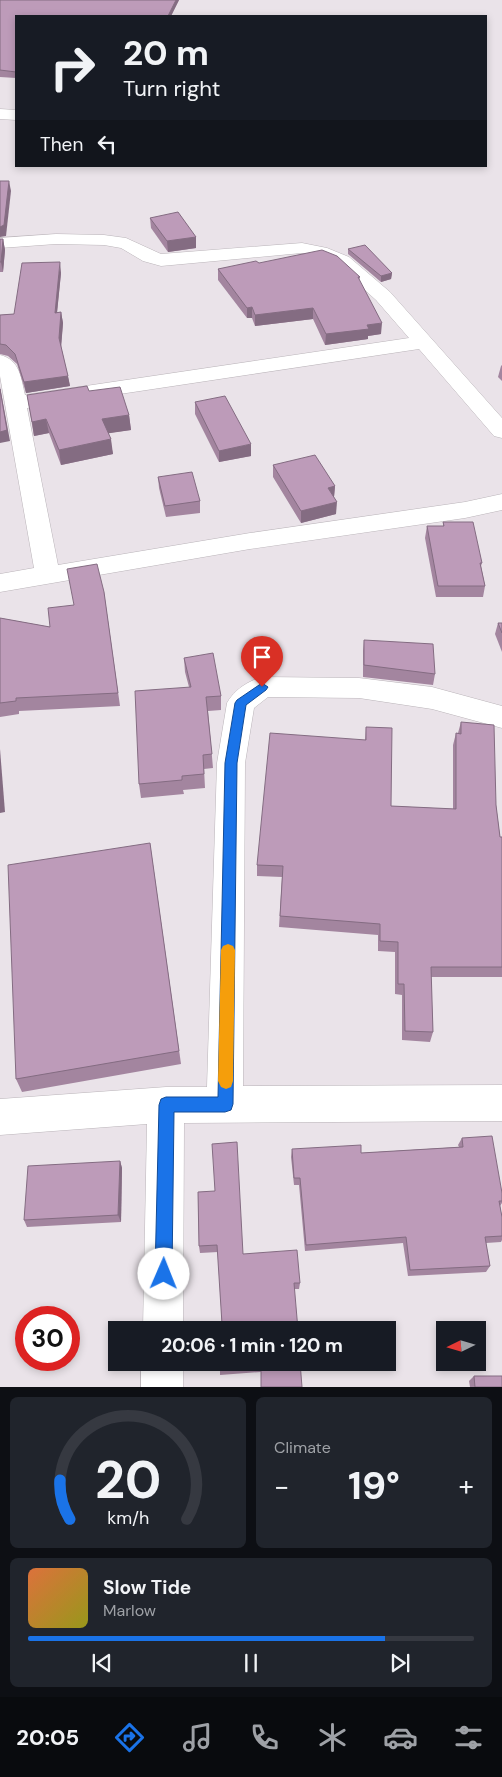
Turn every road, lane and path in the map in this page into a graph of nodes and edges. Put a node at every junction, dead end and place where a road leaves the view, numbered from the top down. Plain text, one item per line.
1 (0, 114) edge
2 (15, 115) edge
3 (0, 243) edge
4 (424, 342) junction
5 (0, 361) edge
6 (16, 403) junction
7 (502, 431) edge
8 (502, 502) edge
9 (48, 575) junction
10 (0, 583) edge
11 (502, 717) edge
12 (502, 1103) edge
13 (225, 1104) junction
14 (166, 1105) junction
15 (0, 1117) edge
16 (163, 1321) edge
17 (162, 1371) edge
18 (162, 1387) edge

1 - 2 street
3 - 4 street
4 - 6 street
4 - 7 street
5 - 6 street
6 - 9 street
8 - 9 street
9 - 10 street
11 - 13 street
12 - 13 street
13 - 14 street
14 - 15 street
14 - 16 street
17 - 18 street

